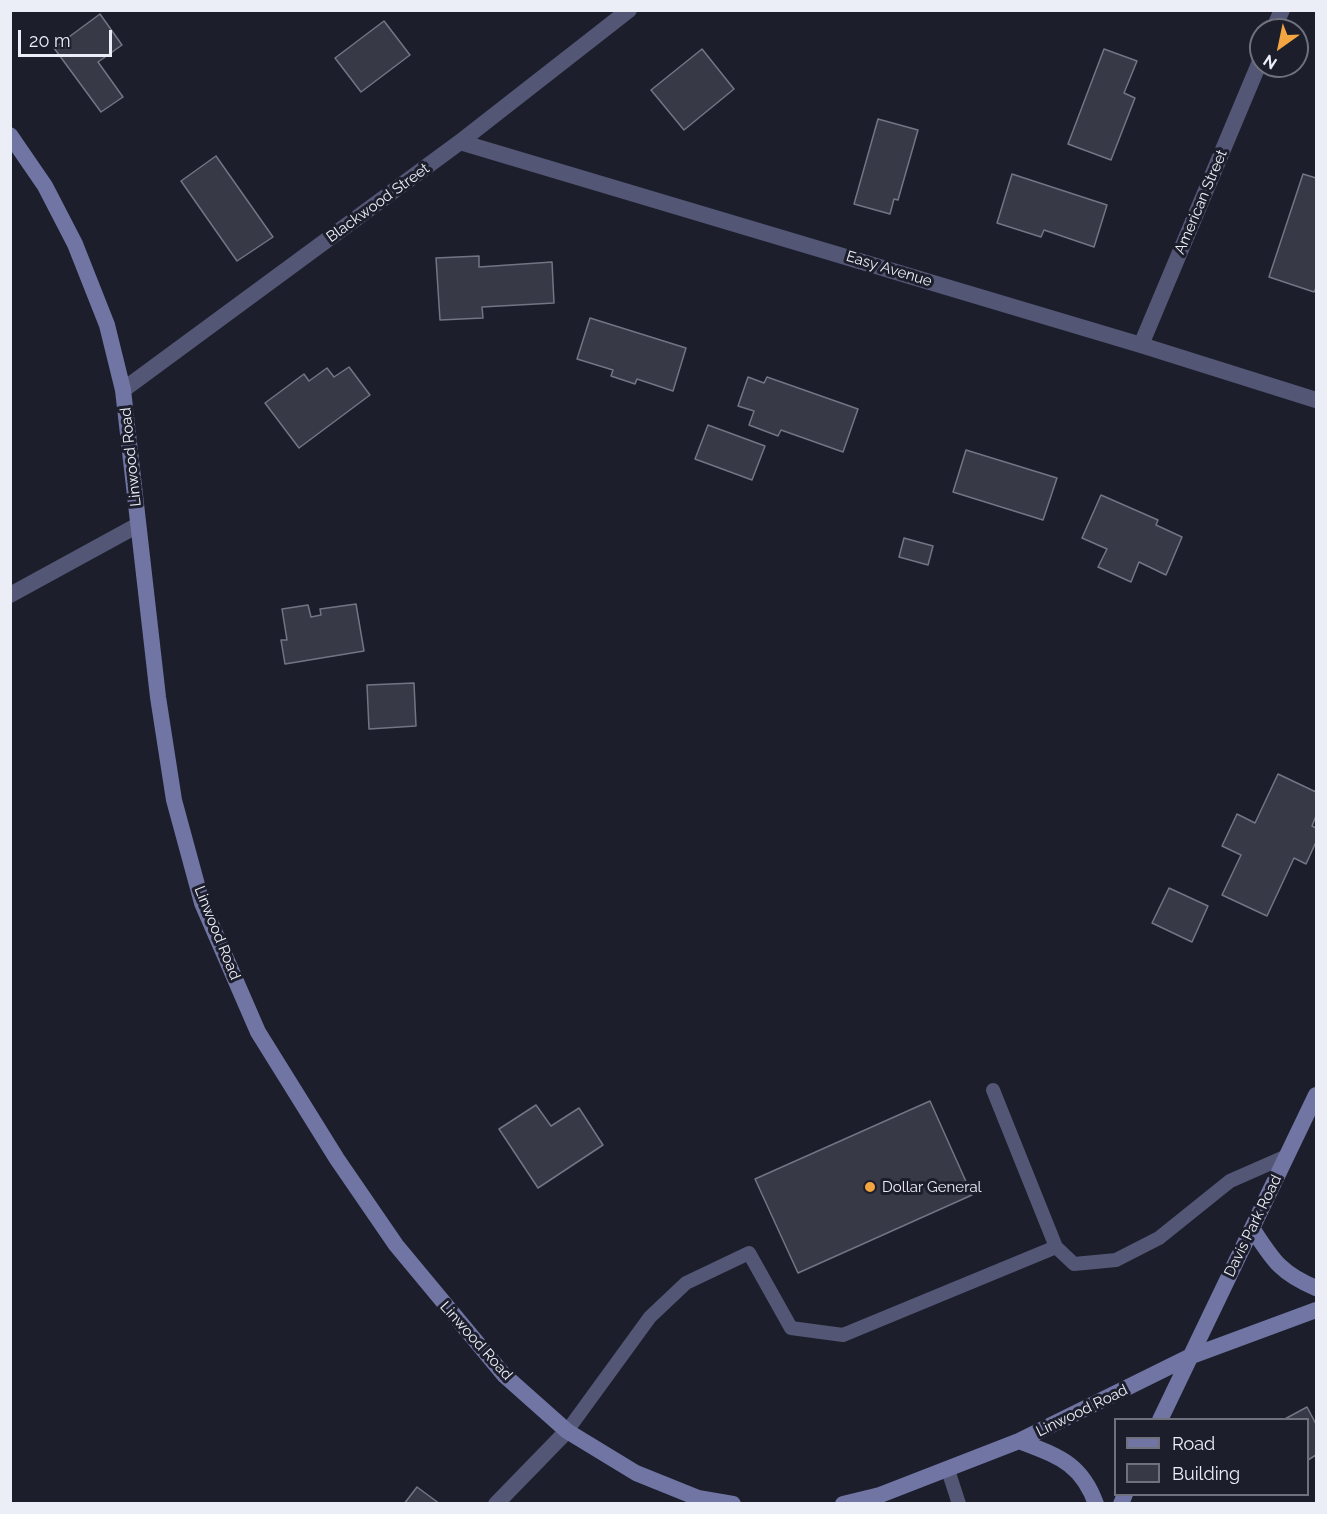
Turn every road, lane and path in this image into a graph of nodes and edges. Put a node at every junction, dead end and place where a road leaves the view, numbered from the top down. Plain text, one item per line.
1 (629, 10) edge
2 (1253, 78) edge
3 (10, 135) edge
4 (460, 142) junction
5 (1141, 345) junction
6 (123, 390) junction
7 (1317, 400) edge
8 (138, 525) junction
9 (10, 596) edge
10 (993, 1090) dead end
11 (1317, 1095) edge
12 (1287, 1156) junction
13 (1252, 1228) junction
14 (1056, 1247) junction
15 (1317, 1288) edge
16 (1317, 1310) edge
17 (1189, 1357) junction
18 (1160, 1418) edge
19 (567, 1431) junction
20 (1019, 1441) junction
21 (948, 1470) junction
22 (495, 1503) edge
23 (734, 1503) edge
24 (843, 1503) edge
25 (959, 1503) edge
26 (1096, 1503) edge

1 - 4 street, Blackwood Street
2 - 5 street, American Street
3 - 6 main road, Linwood Road
4 - 5 street, Easy Avenue
4 - 6 street, Blackwood Street
5 - 7 street, Easy Avenue
6 - 8 main road, Linwood Road
8 - 9 street
8 - 19 main road, Linwood Road
10 - 14 lane
11 - 12 main road, Davis Park Road
12 - 13 main road, Davis Park Road
12 - 14 lane
13 - 15 main road
13 - 17 main road, Davis Park Road
14 - 19 lane
16 - 17 main road, Linwood Road
17 - 18 main road, Davis Park Road
17 - 20 main road, Linwood Road
19 - 22 street
19 - 23 main road, Linwood Road
20 - 21 main road, Linwood Road
20 - 26 main road
21 - 24 main road, Linwood Road
21 - 25 lane

